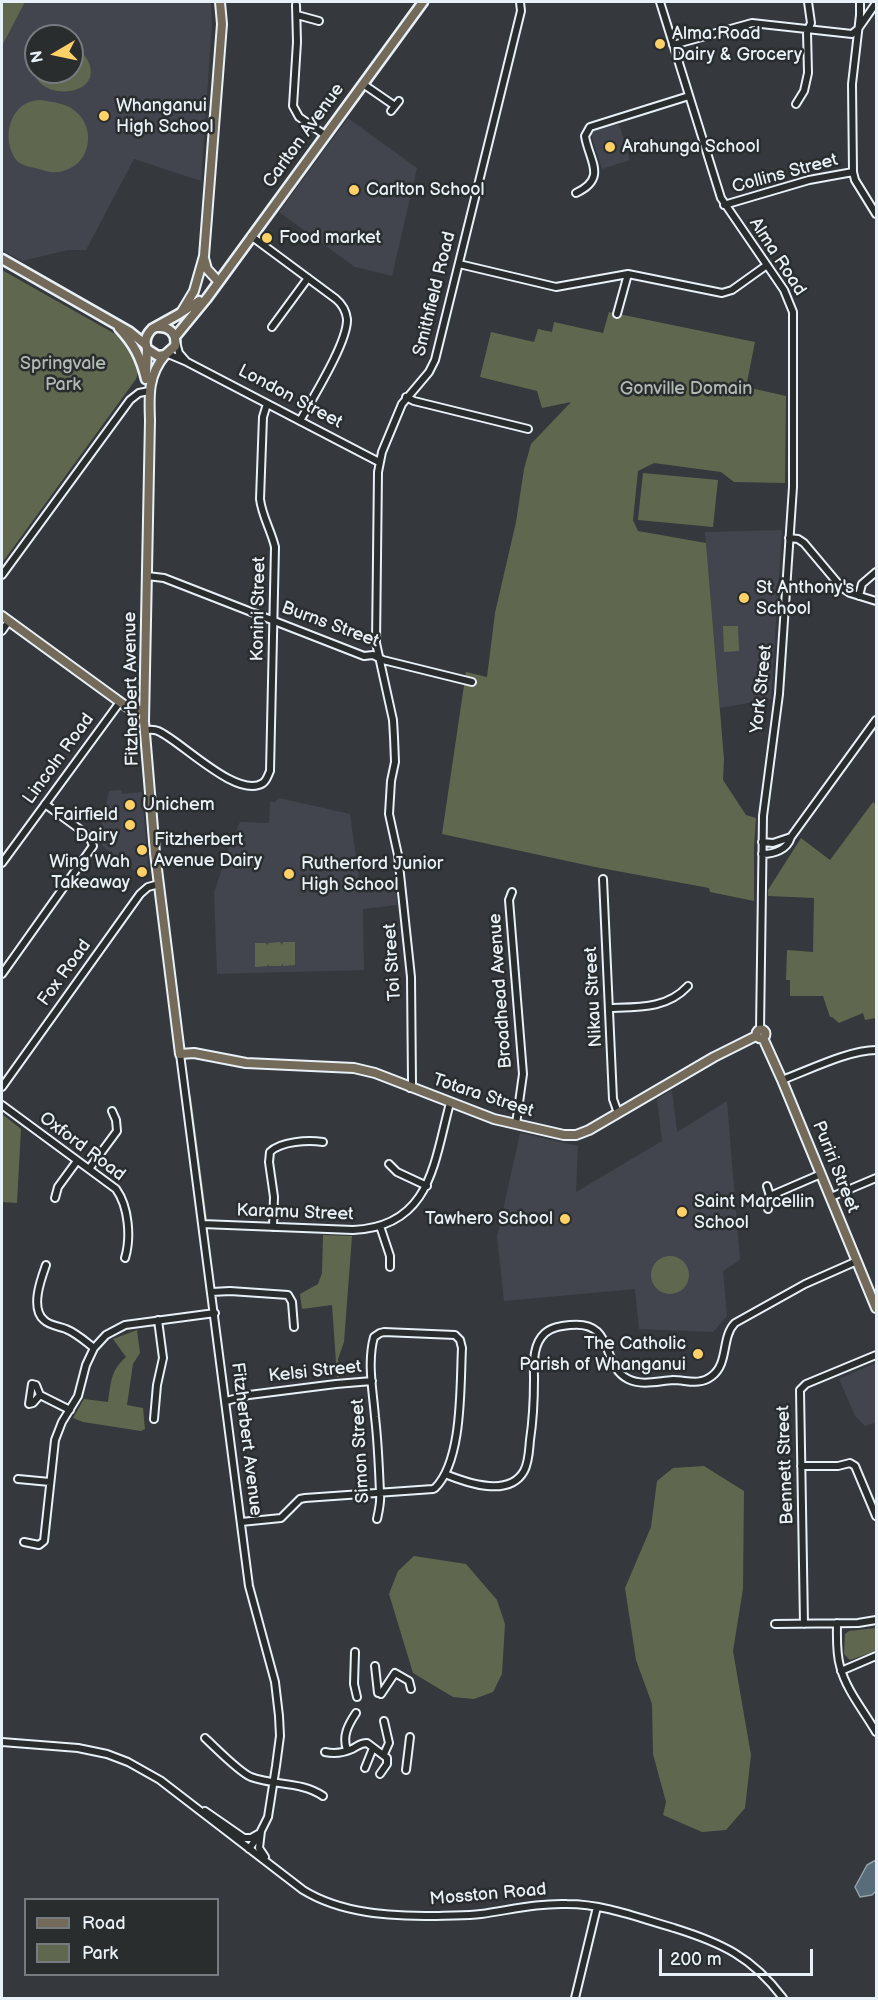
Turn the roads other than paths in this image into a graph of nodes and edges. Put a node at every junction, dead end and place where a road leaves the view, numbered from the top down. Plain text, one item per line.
1 (220, 2) edge
2 (423, 2) edge
3 (520, 2) edge
4 (660, 2) edge
5 (808, 2) edge
6 (860, 2) edge
7 (876, 3) edge
8 (296, 4) dead end
9 (297, 15) junction
10 (319, 21) dead end
11 (809, 28) junction
12 (858, 29) junction
13 (673, 45) junction
14 (363, 84) junction
15 (689, 96) junction
16 (795, 104) dead end
17 (395, 106) dead end
18 (325, 135) junction
19 (853, 172) junction
20 (576, 193) dead end
21 (724, 205) junction
22 (876, 212) edge
23 (251, 236) junction
24 (204, 256) junction
25 (2, 259) edge
26 (459, 264) junction
27 (767, 265) junction
28 (628, 274) junction
29 (308, 278) junction
30 (218, 281) junction
31 (211, 290) junction
32 (617, 314) dead end
33 (179, 315) junction
34 (112, 322) junction
35 (272, 327) dead end
36 (154, 328) junction
37 (175, 339) junction
38 (146, 347) junction
39 (166, 355) junction
40 (186, 362) junction
41 (146, 379) junction
42 (149, 391) junction
43 (406, 397) junction
44 (267, 404) junction
45 (300, 421) junction
46 (528, 429) dead end
47 (379, 462) junction
48 (789, 538) junction
49 (876, 572) edge
50 (2, 575) edge
51 (147, 576) junction
52 (859, 596) junction
53 (876, 602) edge
54 (2, 616) edge
55 (274, 620) junction
56 (9, 621) junction
57 (2, 631) edge
58 (378, 657) junction
59 (472, 682) dead end
60 (120, 702) junction
61 (144, 711) junction
62 (876, 720) edge
63 (145, 730) junction
64 (45, 804) junction
65 (791, 837) junction
66 (762, 842) junction
67 (762, 854) junction
68 (2, 863) edge
69 (603, 879) dead end
70 (159, 884) junction
71 (512, 892) dead end
72 (2, 974) edge
73 (688, 986) dead end
74 (609, 1008) junction
75 (177, 1025) junction
76 (760, 1035) junction
77 (876, 1050) edge
78 (194, 1053) junction
79 (180, 1054) junction
80 (782, 1080) junction
81 (2, 1087) edge
82 (410, 1088) junction
83 (450, 1103) junction
84 (2, 1105) edge
85 (112, 1111) dead end
86 (618, 1113) junction
87 (516, 1124) junction
88 (323, 1142) dead end
89 (77, 1161) junction
90 (389, 1164) dead end
91 (89, 1169) junction
92 (821, 1174) junction
93 (876, 1178) edge
94 (427, 1186) junction
95 (766, 1186) dead end
96 (770, 1196) junction
97 (831, 1197) junction
98 (55, 1198) dead end
99 (768, 1209) dead end
100 (202, 1224) junction
101 (380, 1226) junction
102 (273, 1227) junction
103 (125, 1258) dead end
104 (857, 1261) junction
105 (46, 1265) dead end
106 (390, 1267) dead end
107 (212, 1292) junction
108 (876, 1308) edge
109 (215, 1313) junction
110 (158, 1320) junction
111 (294, 1328) dead end
112 (94, 1348) junction
113 (876, 1355) edge
114 (372, 1382) junction
115 (40, 1395) dead end
116 (226, 1401) junction
117 (70, 1410) junction
118 (154, 1419) dead end
119 (801, 1466) junction
120 (445, 1474) junction
121 (18, 1479) dead end
122 (50, 1482) junction
123 (380, 1493) junction
124 (876, 1516) edge
125 (377, 1519) dead end
126 (241, 1522) junction
127 (24, 1542) dead end
128 (876, 1620) edge
129 (837, 1623) junction
130 (774, 1624) dead end
131 (804, 1624) junction
132 (355, 1652) dead end
133 (876, 1656) edge
134 (375, 1666) dead end
135 (841, 1671) junction
136 (411, 1689) dead end
137 (357, 1697) dead end
138 (356, 1713) dead end
139 (387, 1724) dead end
140 (876, 1732) edge
141 (410, 1737) dead end
142 (205, 1738) dead end
143 (2, 1742) edge
144 (373, 1748) junction
145 (347, 1750) junction
146 (325, 1752) dead end
147 (384, 1754) junction
148 (365, 1768) dead end
149 (406, 1770) dead end
150 (380, 1774) dead end
151 (274, 1782) junction
152 (322, 1796) dead end
153 (196, 1809) junction
154 (261, 1830) junction
155 (249, 1849) junction
156 (303, 1890) junction
157 (597, 1907) junction
158 (574, 1998) edge
159 (783, 1998) edge

1 - 24 main road
2 - 14 highway, Carlton Avenue
3 - 26 street, Smithfield Road
4 - 13 street, Alma Road
5 - 11 street
6 - 12 street
7 - 12 street
8 - 9 street
9 - 10 street
9 - 18 street
11 - 12 street
11 - 13 street
11 - 16 street
12 - 19 street
13 - 15 street, Alma Road
14 - 17 street
14 - 18 highway, Carlton Avenue
15 - 20 street
15 - 21 street, Alma Road
18 - 23 highway, Carlton Avenue
19 - 21 street, Collins Street
19 - 22 street
21 - 27 street, Alma Road
23 - 29 street
23 - 30 highway, Carlton Avenue
24 - 30 main road
24 - 33 main road
25 - 34 highway
26 - 28 street
26 - 43 street, Smithfield Road
27 - 28 street
27 - 48 street, Alma Road
28 - 32 street
29 - 35 street
29 - 45 street
30 - 31 highway, Carlton Avenue
31 - 33 highway, Carlton Avenue
31 - 37 highway, Carlton Avenue
33 - 36 highway, Carlton Avenue
34 - 36 highway
34 - 38 highway
34 - 41 highway
36 - 37 highway
36 - 38 highway
37 - 39 highway
37 - 40 street
38 - 39 highway
38 - 41 main road
39 - 40 street, London Street
39 - 42 main road, Fitzherbert Avenue
40 - 44 street, London Street
41 - 42 main road
42 - 50 street
42 - 51 main road, Fitzherbert Avenue
43 - 46 street
43 - 47 street, Smithfield Road
44 - 45 street, London Street
44 - 55 street, Konini Street
45 - 47 street, London Street
47 - 58 street, Smithfield Road
48 - 52 street
48 - 66 street, York Street
49 - 52 street
51 - 55 street, Burns Street
51 - 61 main road, Fitzherbert Avenue
52 - 53 street
54 - 56 main road
55 - 58 street, Burns Street
55 - 63 street, Konini Street
56 - 57 street
56 - 60 main road
58 - 59 street, Burns Street
58 - 82 street, Toi Street
60 - 61 main road
60 - 64 street, Lincoln Road
61 - 63 main road, Fitzherbert Avenue
62 - 65 street
63 - 70 main road, Fitzherbert Avenue
64 - 68 street, Lincoln Road
64 - 72 street
65 - 66 street
65 - 67 street
66 - 67 street, Puriri Street
67 - 76 street, Puriri Street
69 - 74 street, Nikau Street
70 - 75 main road, Fitzherbert Avenue
70 - 81 street, Fox Road
71 - 87 street, Broadhead Avenue
73 - 74 street
74 - 86 street, Nikau Street
75 - 78 main road, Fitzherbert Avenue
75 - 79 main road, Fitzherbert Avenue
76 - 80 main road, Puriri Street
76 - 86 main road, Totara Street
77 - 80 street
78 - 79 main road, Totara Street
78 - 82 main road, Totara Street
79 - 100 street, Fitzherbert Avenue
80 - 92 main road, Puriri Street
82 - 83 main road, Totara Street
83 - 87 main road, Totara Street
83 - 94 street, Karamu Street
84 - 89 street, Oxford Road
85 - 91 street
86 - 87 main road, Totara Street
88 - 102 street
89 - 91 street, Oxford Road
89 - 98 street
90 - 94 street
91 - 103 street, Oxford Road
92 - 96 street
92 - 97 main road, Puriri Street
93 - 97 street
94 - 101 street, Karamu Street
95 - 96 street
96 - 99 street
97 - 104 main road, Puriri Street
100 - 102 street, Karamu Street
100 - 107 street, Fitzherbert Avenue
101 - 102 street, Karamu Street
101 - 106 street
104 - 108 main road, Puriri Street
104 - 120 street
105 - 112 street
107 - 109 street, Fitzherbert Avenue
107 - 111 street
109 - 110 street
109 - 116 street, Fitzherbert Avenue
110 - 112 street
110 - 118 street
112 - 117 street
113 - 119 street, Bennett Street
114 - 116 street, Kelsi Street
114 - 120 street, Simon Street
114 - 123 street, Simon Street
115 - 117 street
116 - 126 street, Fitzherbert Avenue
117 - 122 street
119 - 124 street
119 - 131 street, Bennett Street
120 - 123 street
121 - 122 street
122 - 127 street
123 - 125 street, Simon Street
123 - 126 street
126 - 151 street, Fitzherbert Avenue
128 - 129 street
129 - 131 street
129 - 135 street
130 - 131 street
132 - 137 street
133 - 135 street
134 - 136 street
135 - 140 street
138 - 145 street
139 - 147 street
141 - 149 street
142 - 151 street
143 - 153 street, Mosston Road
144 - 145 street
144 - 147 street
144 - 148 street
145 - 146 street
147 - 150 street
151 - 152 street
151 - 154 street, Fitzherbert Avenue
153 - 154 street
153 - 155 street, Mosston Road
154 - 155 street, Fitzherbert Avenue
154 - 156 street
155 - 156 street, Mosston Road
156 - 157 street, Mosston Road
157 - 158 street
157 - 159 street, Mosston Road

